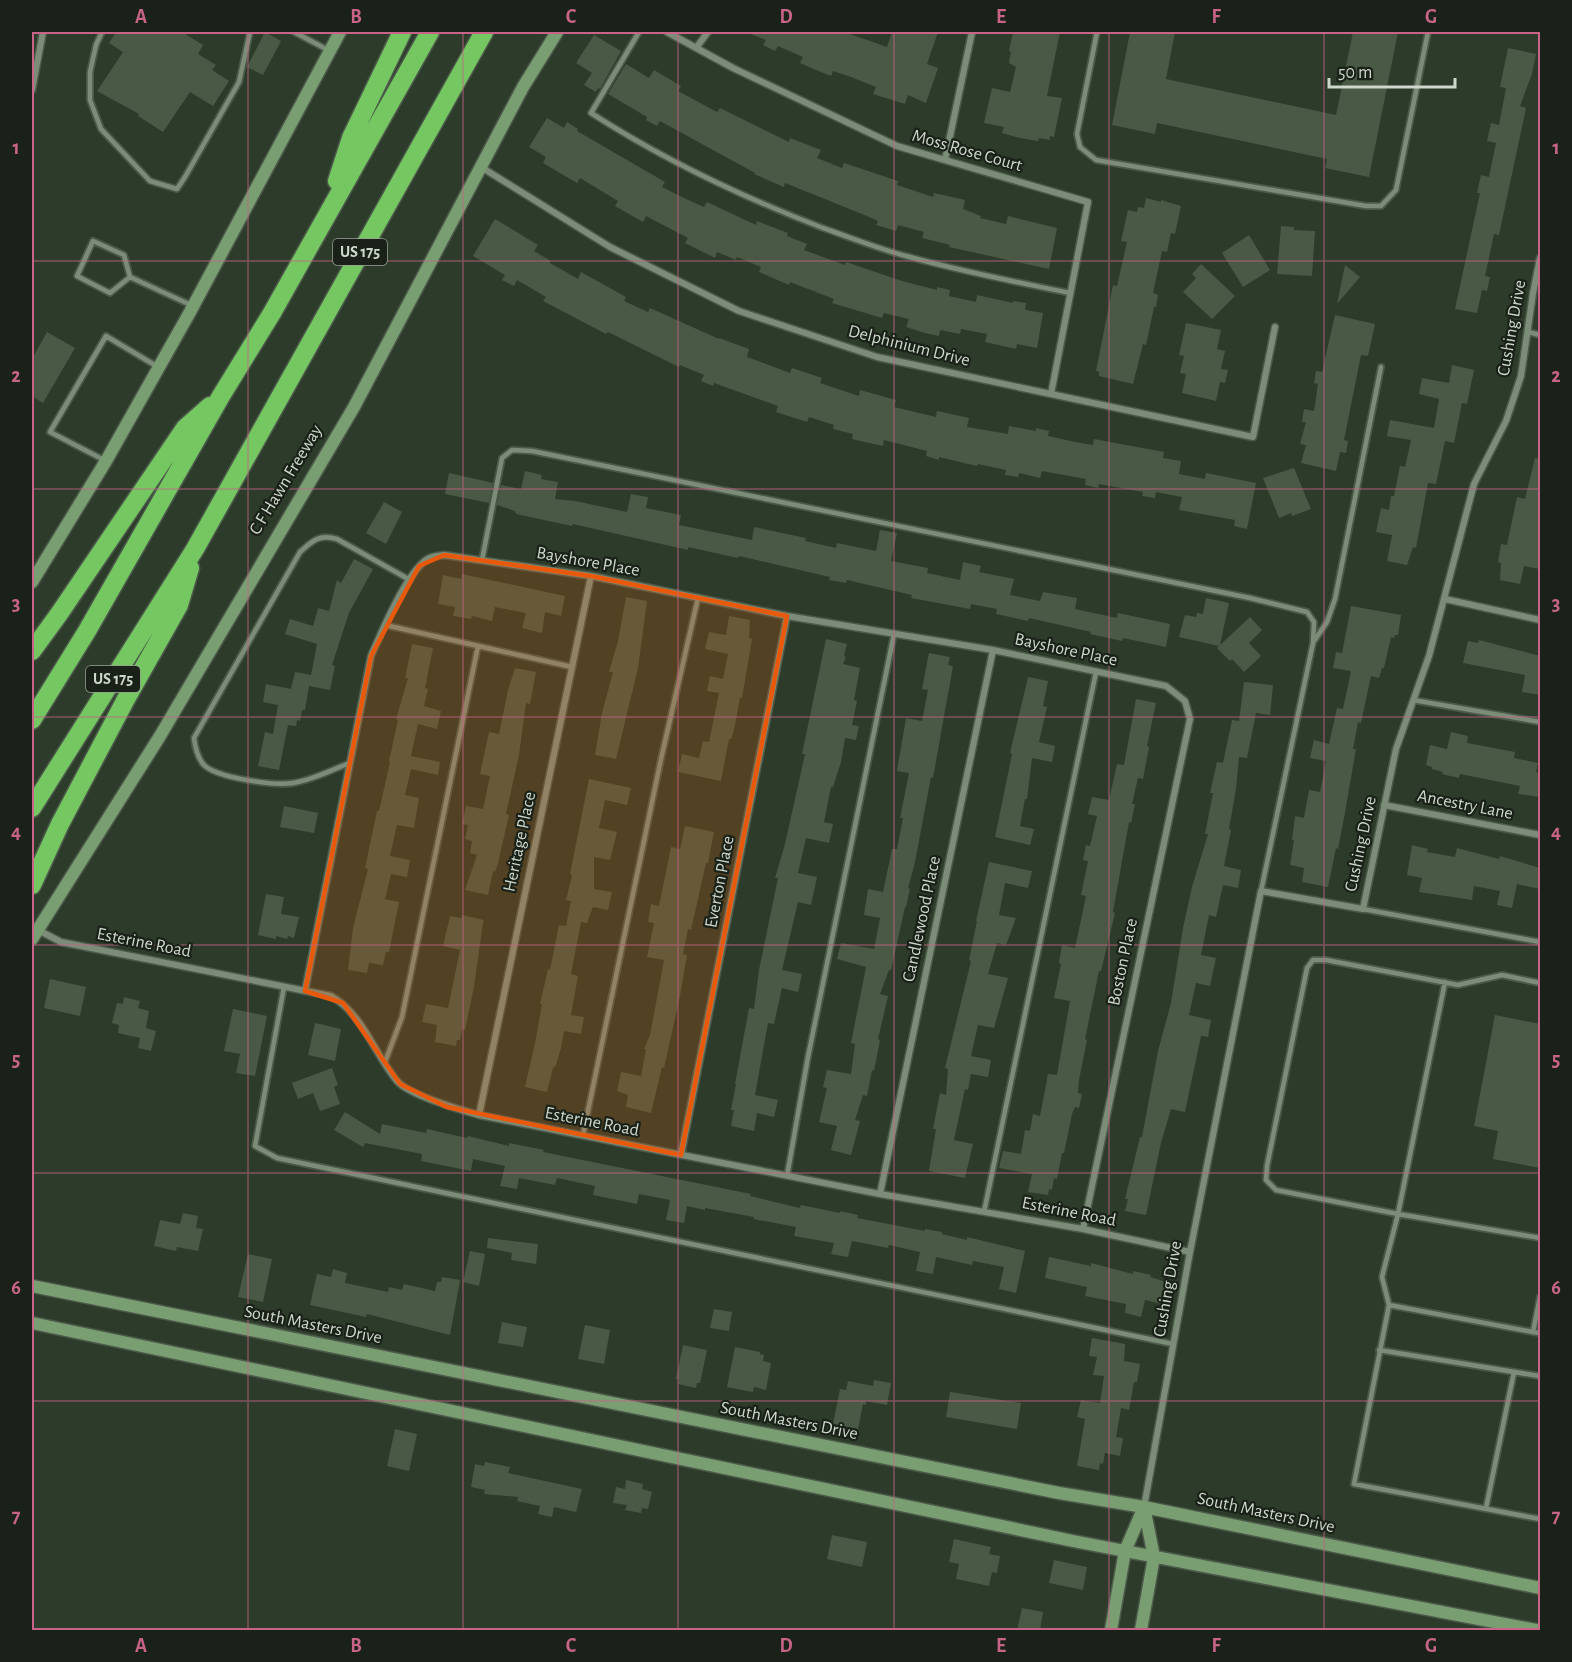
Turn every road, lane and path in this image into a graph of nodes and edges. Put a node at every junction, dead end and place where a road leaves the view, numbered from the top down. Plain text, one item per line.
1 (43, 32) edge
2 (102, 32) edge
3 (250, 32) edge
4 (294, 32) edge
5 (340, 32) edge
6 (402, 32) edge
7 (430, 32) edge
8 (484, 32) edge
9 (495, 32) edge
10 (557, 32) edge
11 (639, 32) edge
12 (667, 32) edge
13 (708, 32) edge
14 (972, 32) edge
15 (1097, 32) edge
16 (1428, 32) edge
17 (696, 48) junction
18 (330, 51) junction
19 (468, 60) junction
20 (32, 90) edge
21 (945, 160) junction
22 (481, 167) junction
23 (322, 222) junction
24 (1540, 258) edge
25 (130, 277) junction
26 (1070, 293) junction
27 (193, 306) junction
28 (1275, 327) dead end
29 (1528, 332) junction
30 (1540, 334) edge
31 (159, 367) junction
32 (1381, 367) dead end
33 (1051, 394) junction
34 (221, 396) junction
35 (106, 461) junction
36 (195, 549) junction
37 (482, 560) junction
38 (591, 576) junction
39 (410, 580) junction
40 (32, 582) edge
41 (698, 598) junction
42 (1445, 599) junction
43 (787, 616) junction
44 (1540, 620) edge
45 (385, 625) junction
46 (894, 634) junction
47 (1313, 643) junction
48 (478, 646) junction
49 (993, 650) junction
50 (32, 651) edge
51 (572, 667) junction
52 (1096, 672) junction
53 (1413, 700) junction
54 (1185, 701) joint
55 (32, 720) edge
56 (1540, 722) edge
57 (350, 763) junction
58 (1384, 805) junction
59 (32, 808) edge
60 (1540, 836) edge
61 (32, 885) edge
62 (1261, 891) junction
63 (1363, 909) junction
64 (34, 934) edge
65 (1540, 942) edge
66 (1445, 982) junction
67 (1540, 982) edge
68 (284, 987) junction
69 (305, 991) junction
70 (385, 1062) junction
71 (479, 1115) junction
72 (584, 1135) junction
73 (681, 1155) junction
74 (787, 1176) junction
75 (880, 1194) junction
76 (984, 1212) junction
77 (1398, 1214) junction
78 (1083, 1229) junction
79 (1540, 1238) edge
80 (1190, 1252) junction
81 (32, 1286) edge
82 (1540, 1297) edge
83 (1389, 1305) junction
84 (32, 1323) edge
85 (1533, 1332) junction
86 (1540, 1333) edge
87 (1173, 1344) junction
88 (1379, 1350) junction
89 (1540, 1368) edge
90 (1514, 1372) junction
91 (1540, 1377) edge
92 (1144, 1507) junction
93 (1486, 1508) junction
94 (1540, 1519) edge
95 (1125, 1551) junction
96 (1154, 1557) junction
97 (1540, 1588) edge
98 (1111, 1630) edge
99 (1141, 1630) edge
100 (1536, 1630) edge

1 - 20 street
2 - 3 lane
4 - 18 lane
5 - 18 main road
6 - 23 highway
7 - 23 highway, US 175
8 - 19 highway, US 175
9 - 19 highway
10 - 22 main road, C F Hawn Freeway
11 - 26 lane
12 - 17 street, Moss Rose Court
13 - 17 street
14 - 21 street
15 - 16 lane
17 - 21 street, Moss Rose Court
18 - 27 main road
19 - 36 highway, US 175
21 - 26 street, Moss Rose Court
22 - 33 street, Delphinium Drive
22 - 64 main road, C F Hawn Freeway
23 - 34 highway, US 175
24 - 29 street, Cushing Drive
25 - 25 lane
25 - 27 lane
26 - 33 street, Moss Rose Court
27 - 31 main road
28 - 33 street, Delphinium Drive
29 - 30 lane
29 - 42 street, Cushing Drive
31 - 35 main road
31 - 35 lane
32 - 47 lane
34 - 50 highway
34 - 55 highway, US 175
35 - 40 main road
36 - 59 highway, US 175
36 - 61 highway
37 - 38 street, Bayshore Place
37 - 39 street, Bayshore Place
37 - 47 lane
38 - 41 street, Bayshore Place
38 - 51 street, Heritage Place
39 - 45 street, Bayshore Place
39 - 57 lane
41 - 43 street, Bayshore Place
41 - 72 lane
42 - 44 street
42 - 53 street, Cushing Drive
43 - 46 street, Bayshore Place
43 - 73 street, Everton Place
45 - 48 lane
45 - 57 street, Bayshore Place
46 - 49 street, Bayshore Place
46 - 74 lane
47 - 62 lane
48 - 51 lane
48 - 70 lane
49 - 52 street, Bayshore Place
49 - 75 street, Candlewood Place
51 - 71 street, Heritage Place
52 - 54 street, Bayshore Place
52 - 76 lane
53 - 56 lane
53 - 58 street, Cushing Drive
54 - 78 street, Boston Place
57 - 69 street, Bayshore Place
58 - 60 street, Ancestry Lane
58 - 63 street, Cushing Drive
62 - 63 street, Cushing Drive
62 - 80 street, Cushing Drive
63 - 65 lane
64 - 68 street, Esterine Road
66 - 67 lane
66 - 77 lane
66 - 77 lane
68 - 69 street, Esterine Road
68 - 87 lane
69 - 70 street, Esterine Road
70 - 71 street, Esterine Road
71 - 72 street, Esterine Road
72 - 73 street, Esterine Road
73 - 74 street, Esterine Road
74 - 75 street, Esterine Road
75 - 76 street, Esterine Road
76 - 78 street, Esterine Road
77 - 79 lane
77 - 83 lane
78 - 80 street, Esterine Road
80 - 87 street, Cushing Drive
81 - 92 main road, South Masters Drive
82 - 85 lane
83 - 85 lane
83 - 88 lane
84 - 95 main road
85 - 86 lane
87 - 92 street, Cushing Drive
88 - 90 lane
88 - 93 lane
89 - 91 lane
90 - 91 lane
90 - 93 lane
92 - 95 main road
92 - 96 main road
92 - 97 main road, South Masters Drive
93 - 94 lane
95 - 96 main road
95 - 98 main road
96 - 99 main road
96 - 100 main road

